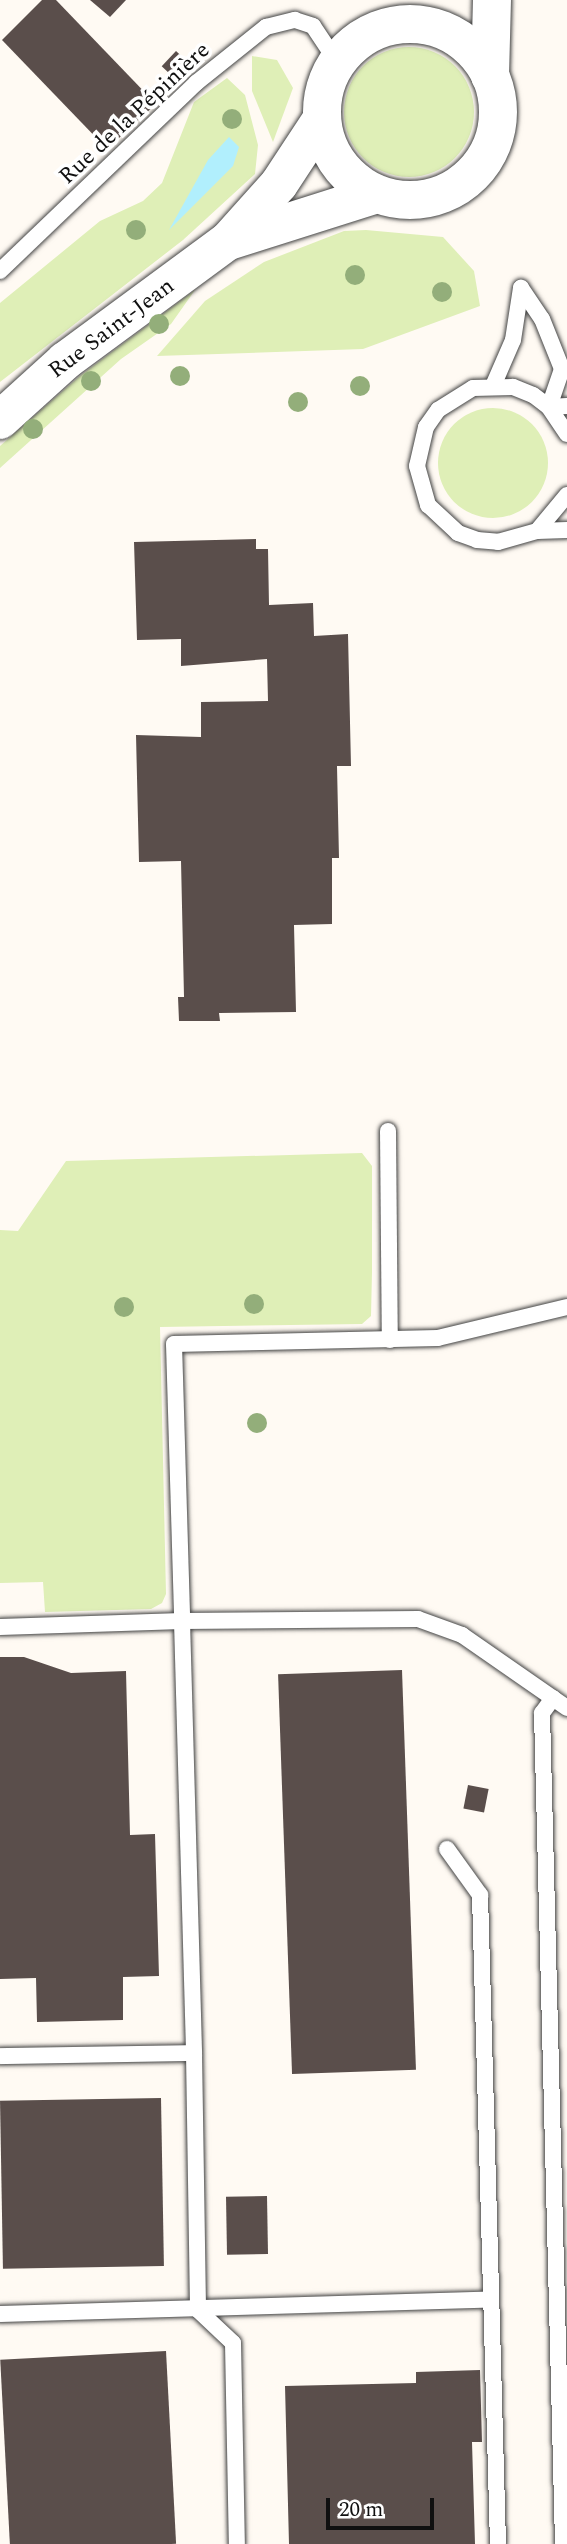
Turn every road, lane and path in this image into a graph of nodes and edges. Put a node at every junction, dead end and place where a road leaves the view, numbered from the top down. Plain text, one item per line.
1 (492, 0) edge
2 (415, 12) edge
3 (337, 62) junction
4 (490, 76) junction
5 (321, 120) junction
6 (377, 194) junction
7 (228, 242) junction
8 (0, 271) edge
9 (493, 386) junction
10 (567, 406) edge
11 (549, 407) junction
12 (0, 421) edge
13 (567, 434) edge
14 (567, 495) edge
15 (567, 530) edge
16 (537, 531) junction
17 (388, 1131) dead end
18 (567, 1307) edge
19 (390, 1339) junction
20 (182, 1621) junction
21 (0, 1627) edge
22 (553, 1698) junction
23 (567, 1708) edge
24 (447, 1849) dead end
25 (194, 2053) junction
26 (0, 2056) edge
27 (491, 2299) junction
28 (198, 2309) junction
29 (0, 2314) edge
30 (237, 2544) edge
31 (498, 2544) edge
32 (563, 2544) edge

1 - 4 street
2 - 3 street
2 - 4 street
3 - 5 street
3 - 8 lane, Rue de la Pépinière
4 - 6 street
5 - 6 street
5 - 7 street, Rue Saint-Jean
6 - 7 street, Rue Saint-Jean
7 - 12 street, Rue Saint-Jean
9 - 11 lane
9 - 11 lane
9 - 16 lane
10 - 11 lane
11 - 13 lane
14 - 16 lane
15 - 16 lane
17 - 19 lane
18 - 19 lane
19 - 20 lane
20 - 21 lane
20 - 22 lane
20 - 25 lane
22 - 23 lane
22 - 32 lane
24 - 27 lane
25 - 26 lane
25 - 28 lane
27 - 28 lane
27 - 31 lane
28 - 29 lane
28 - 30 lane

